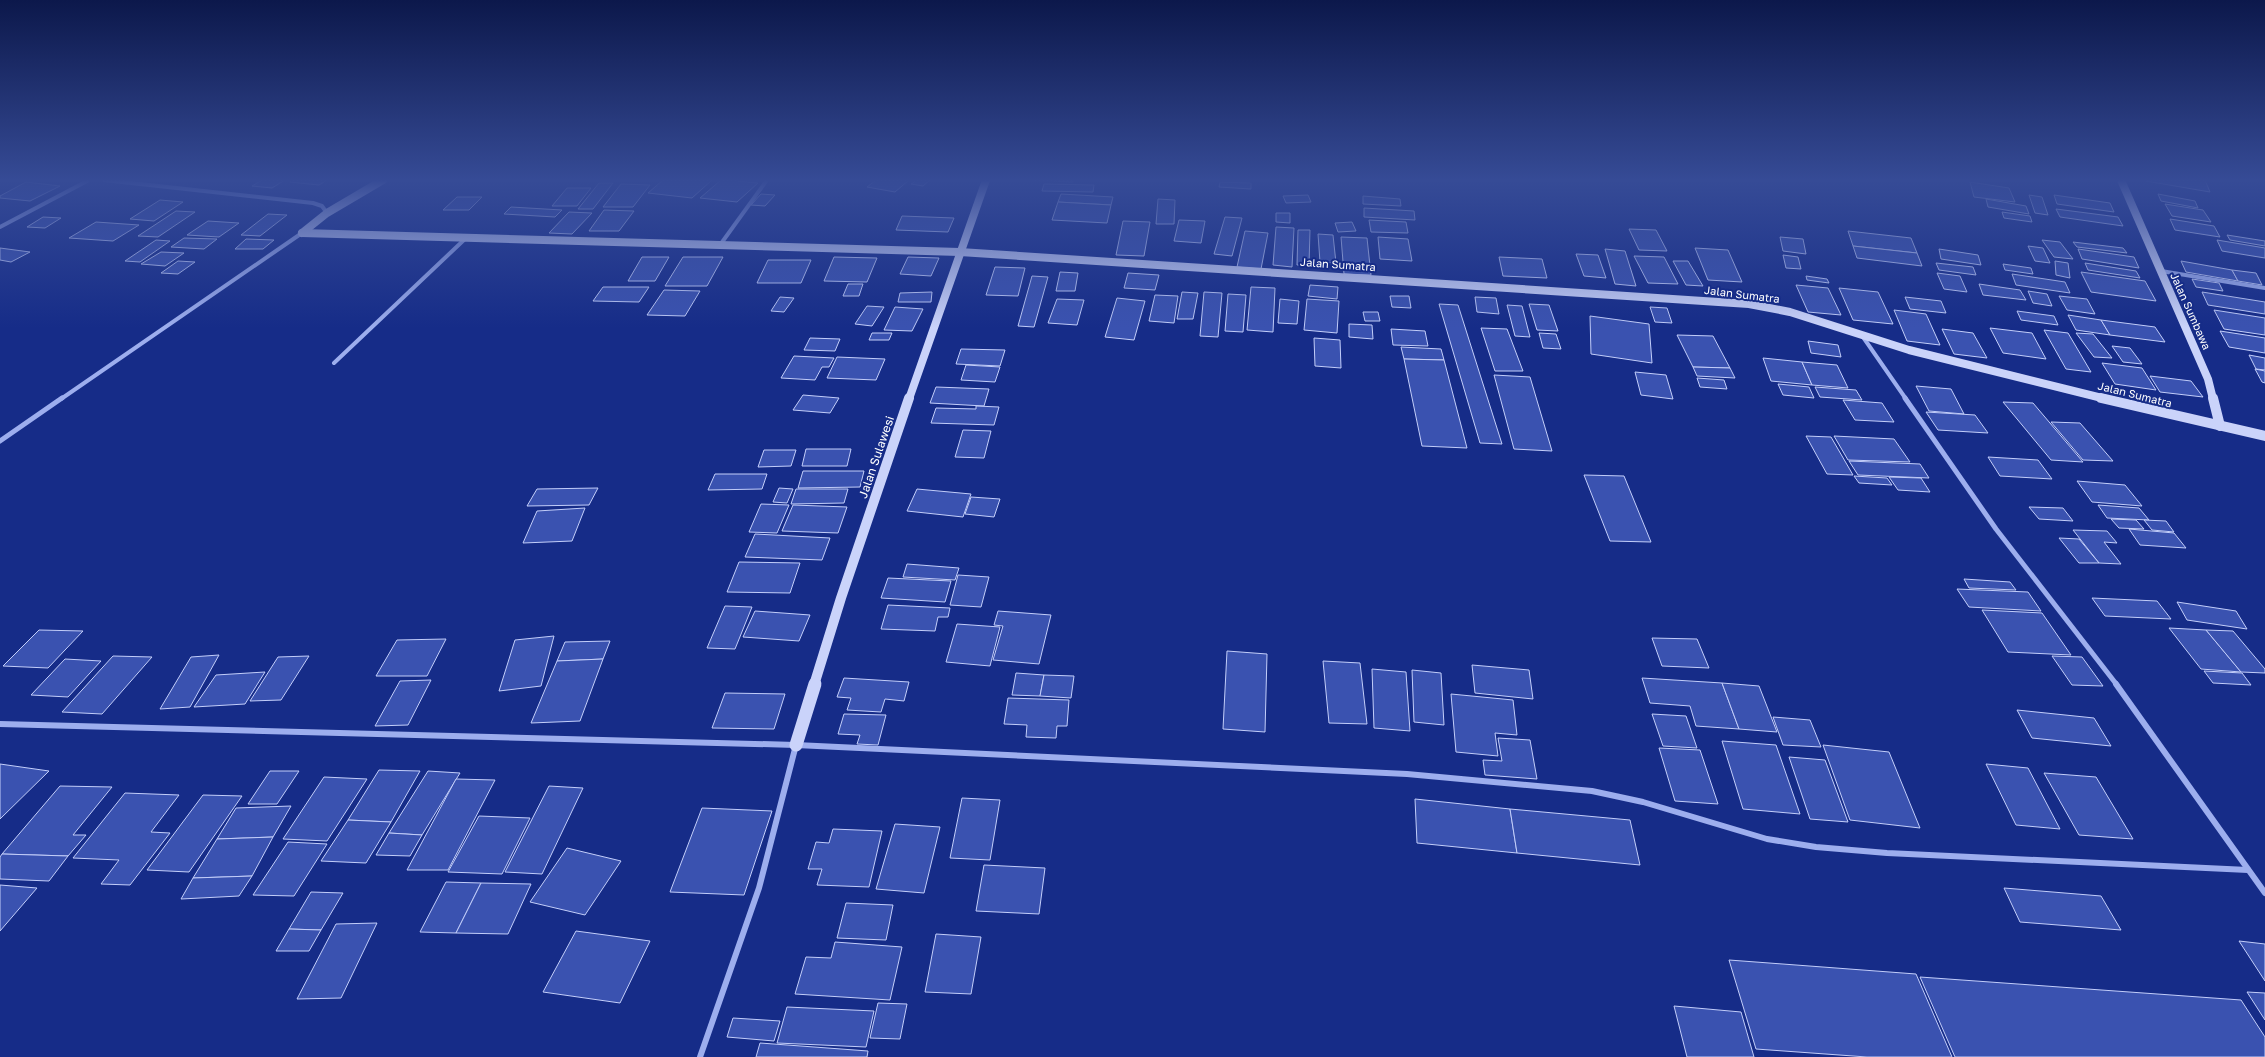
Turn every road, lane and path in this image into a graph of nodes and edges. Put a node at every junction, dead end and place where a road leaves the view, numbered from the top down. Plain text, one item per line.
1 (307, 229) edge
2 (731, 229) edge
3 (968, 229) edge
4 (2143, 229) edge
5 (302, 234) junction
6 (466, 238) junction
7 (720, 245) junction
8 (960, 252) junction
9 (2161, 270) junction
10 (2265, 288) edge
11 (1862, 337) junction
12 (334, 362) dead end
13 (2220, 426) junction
14 (2265, 436) edge
15 (0, 441) edge
16 (0, 724) edge
17 (796, 745) junction
18 (2248, 870) junction
19 (2265, 893) edge
20 (700, 1057) edge

1 - 5 street
2 - 7 street
3 - 8 street, Jalan Sulawesi
4 - 9 street, Jalan Sumbawa
5 - 6 street, Jalan Sumatra
5 - 15 street
6 - 7 street, Jalan Sumatra
6 - 12 street
7 - 8 street, Jalan Sumatra
8 - 11 street, Jalan Sumatra
8 - 17 street, Jalan Sulawesi
9 - 10 street
9 - 13 street, Jalan Sumbawa
11 - 13 street, Jalan Sumatra
11 - 18 street
13 - 14 street, Jalan Sumatra
16 - 17 street
17 - 18 street
17 - 20 street
18 - 19 street

